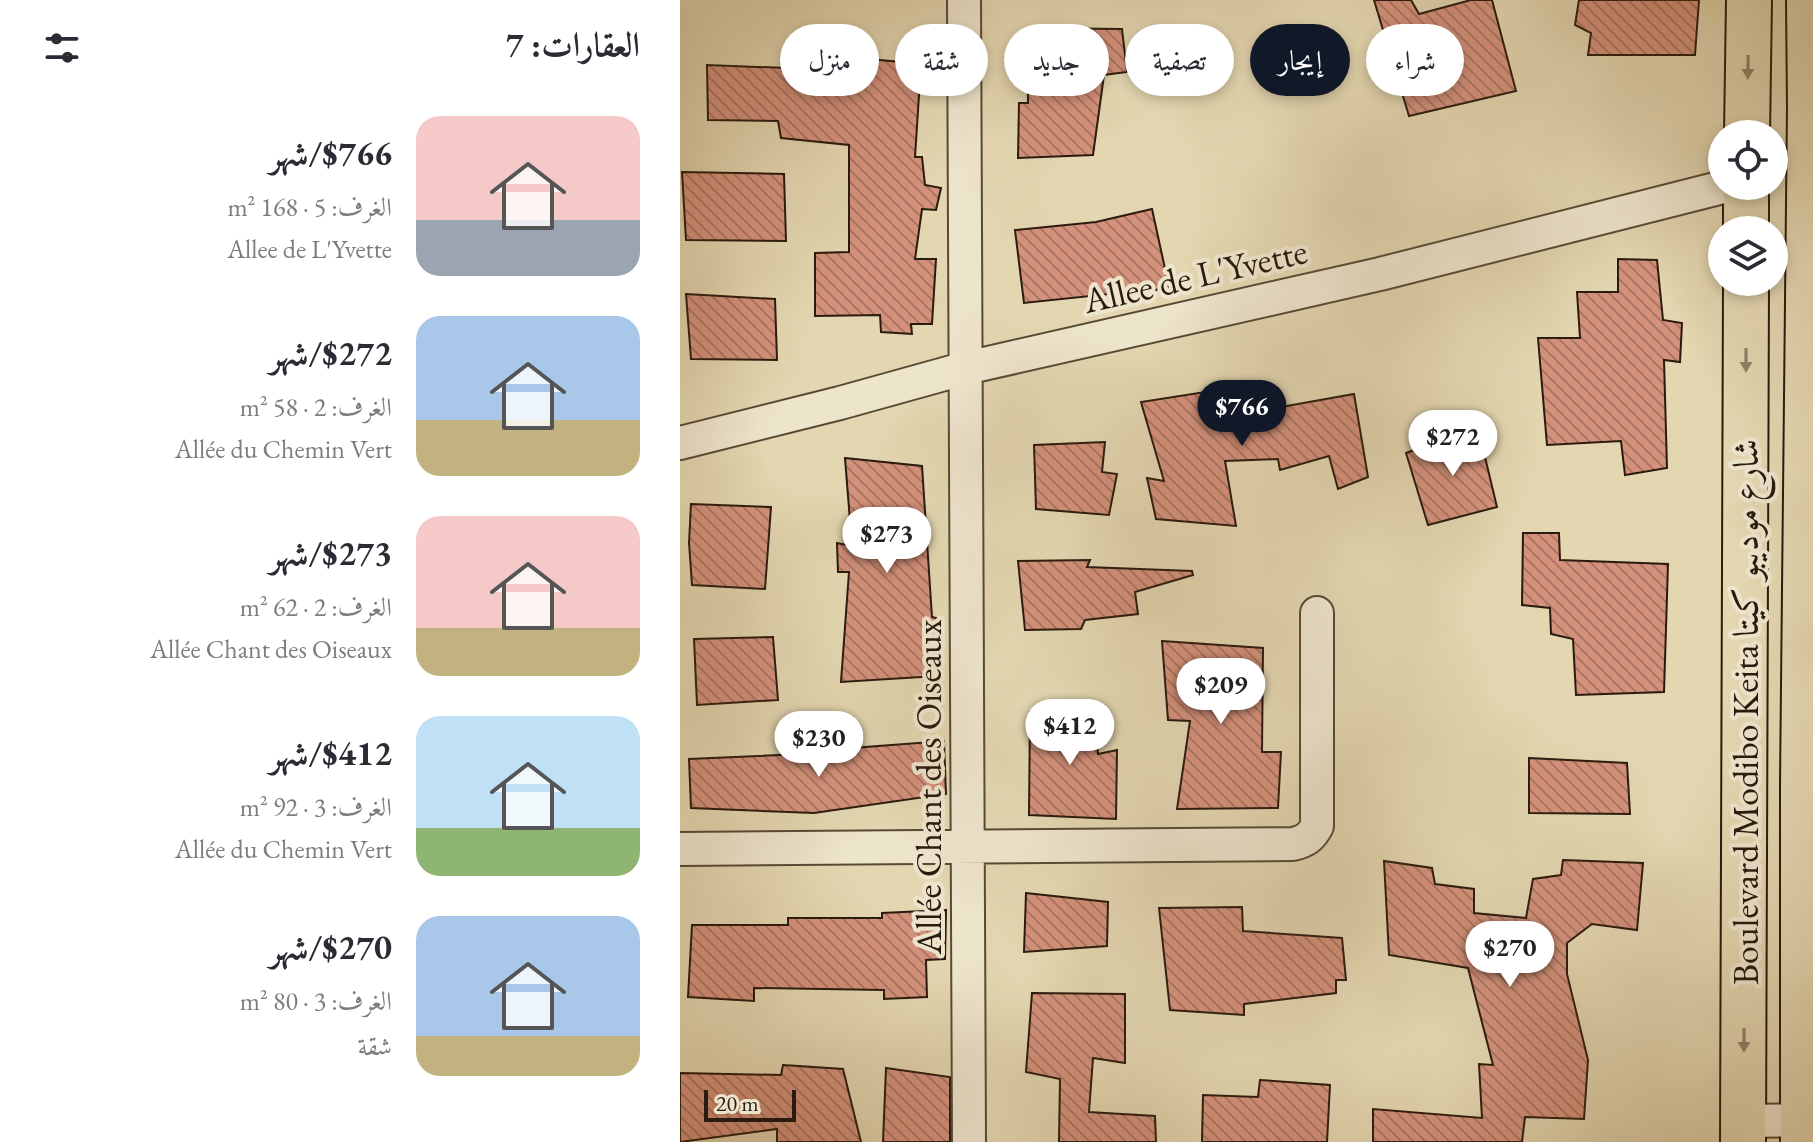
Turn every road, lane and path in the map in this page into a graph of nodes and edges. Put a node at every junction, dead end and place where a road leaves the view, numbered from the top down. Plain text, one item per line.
1 (964, 0) edge
2 (1749, 0) edge
3 (1809, 0) edge
4 (1747, 120) edge
5 (1708, 191) edge
6 (1746, 296) edge
7 (966, 368) junction
8 (680, 443) edge
9 (1809, 520) edge
10 (1317, 613) dead end
11 (968, 846) junction
12 (680, 849) edge
13 (1806, 1128) edge
14 (1744, 1132) edge
15 (969, 1142) edge

1 - 7 street, Allée Chant des Oiseaux
2 -> 4 main road
3 - 9 main road, Boulevard Modibo Keita شارع موديبو كيتا
5 - 7 street, Allee de L'Yvette
6 -> 14 main road, Boulevard Modibo Keita شارع موديبو كيتا
7 - 8 street, Allee de L'Yvette
7 - 11 street, Allée Chant des Oiseaux
9 - 13 main road, Boulevard Modibo Keita شارع موديبو كيتا
10 - 11 street
11 - 12 street
11 - 15 street, Allée Chant des Oiseaux
13 - 14 street

